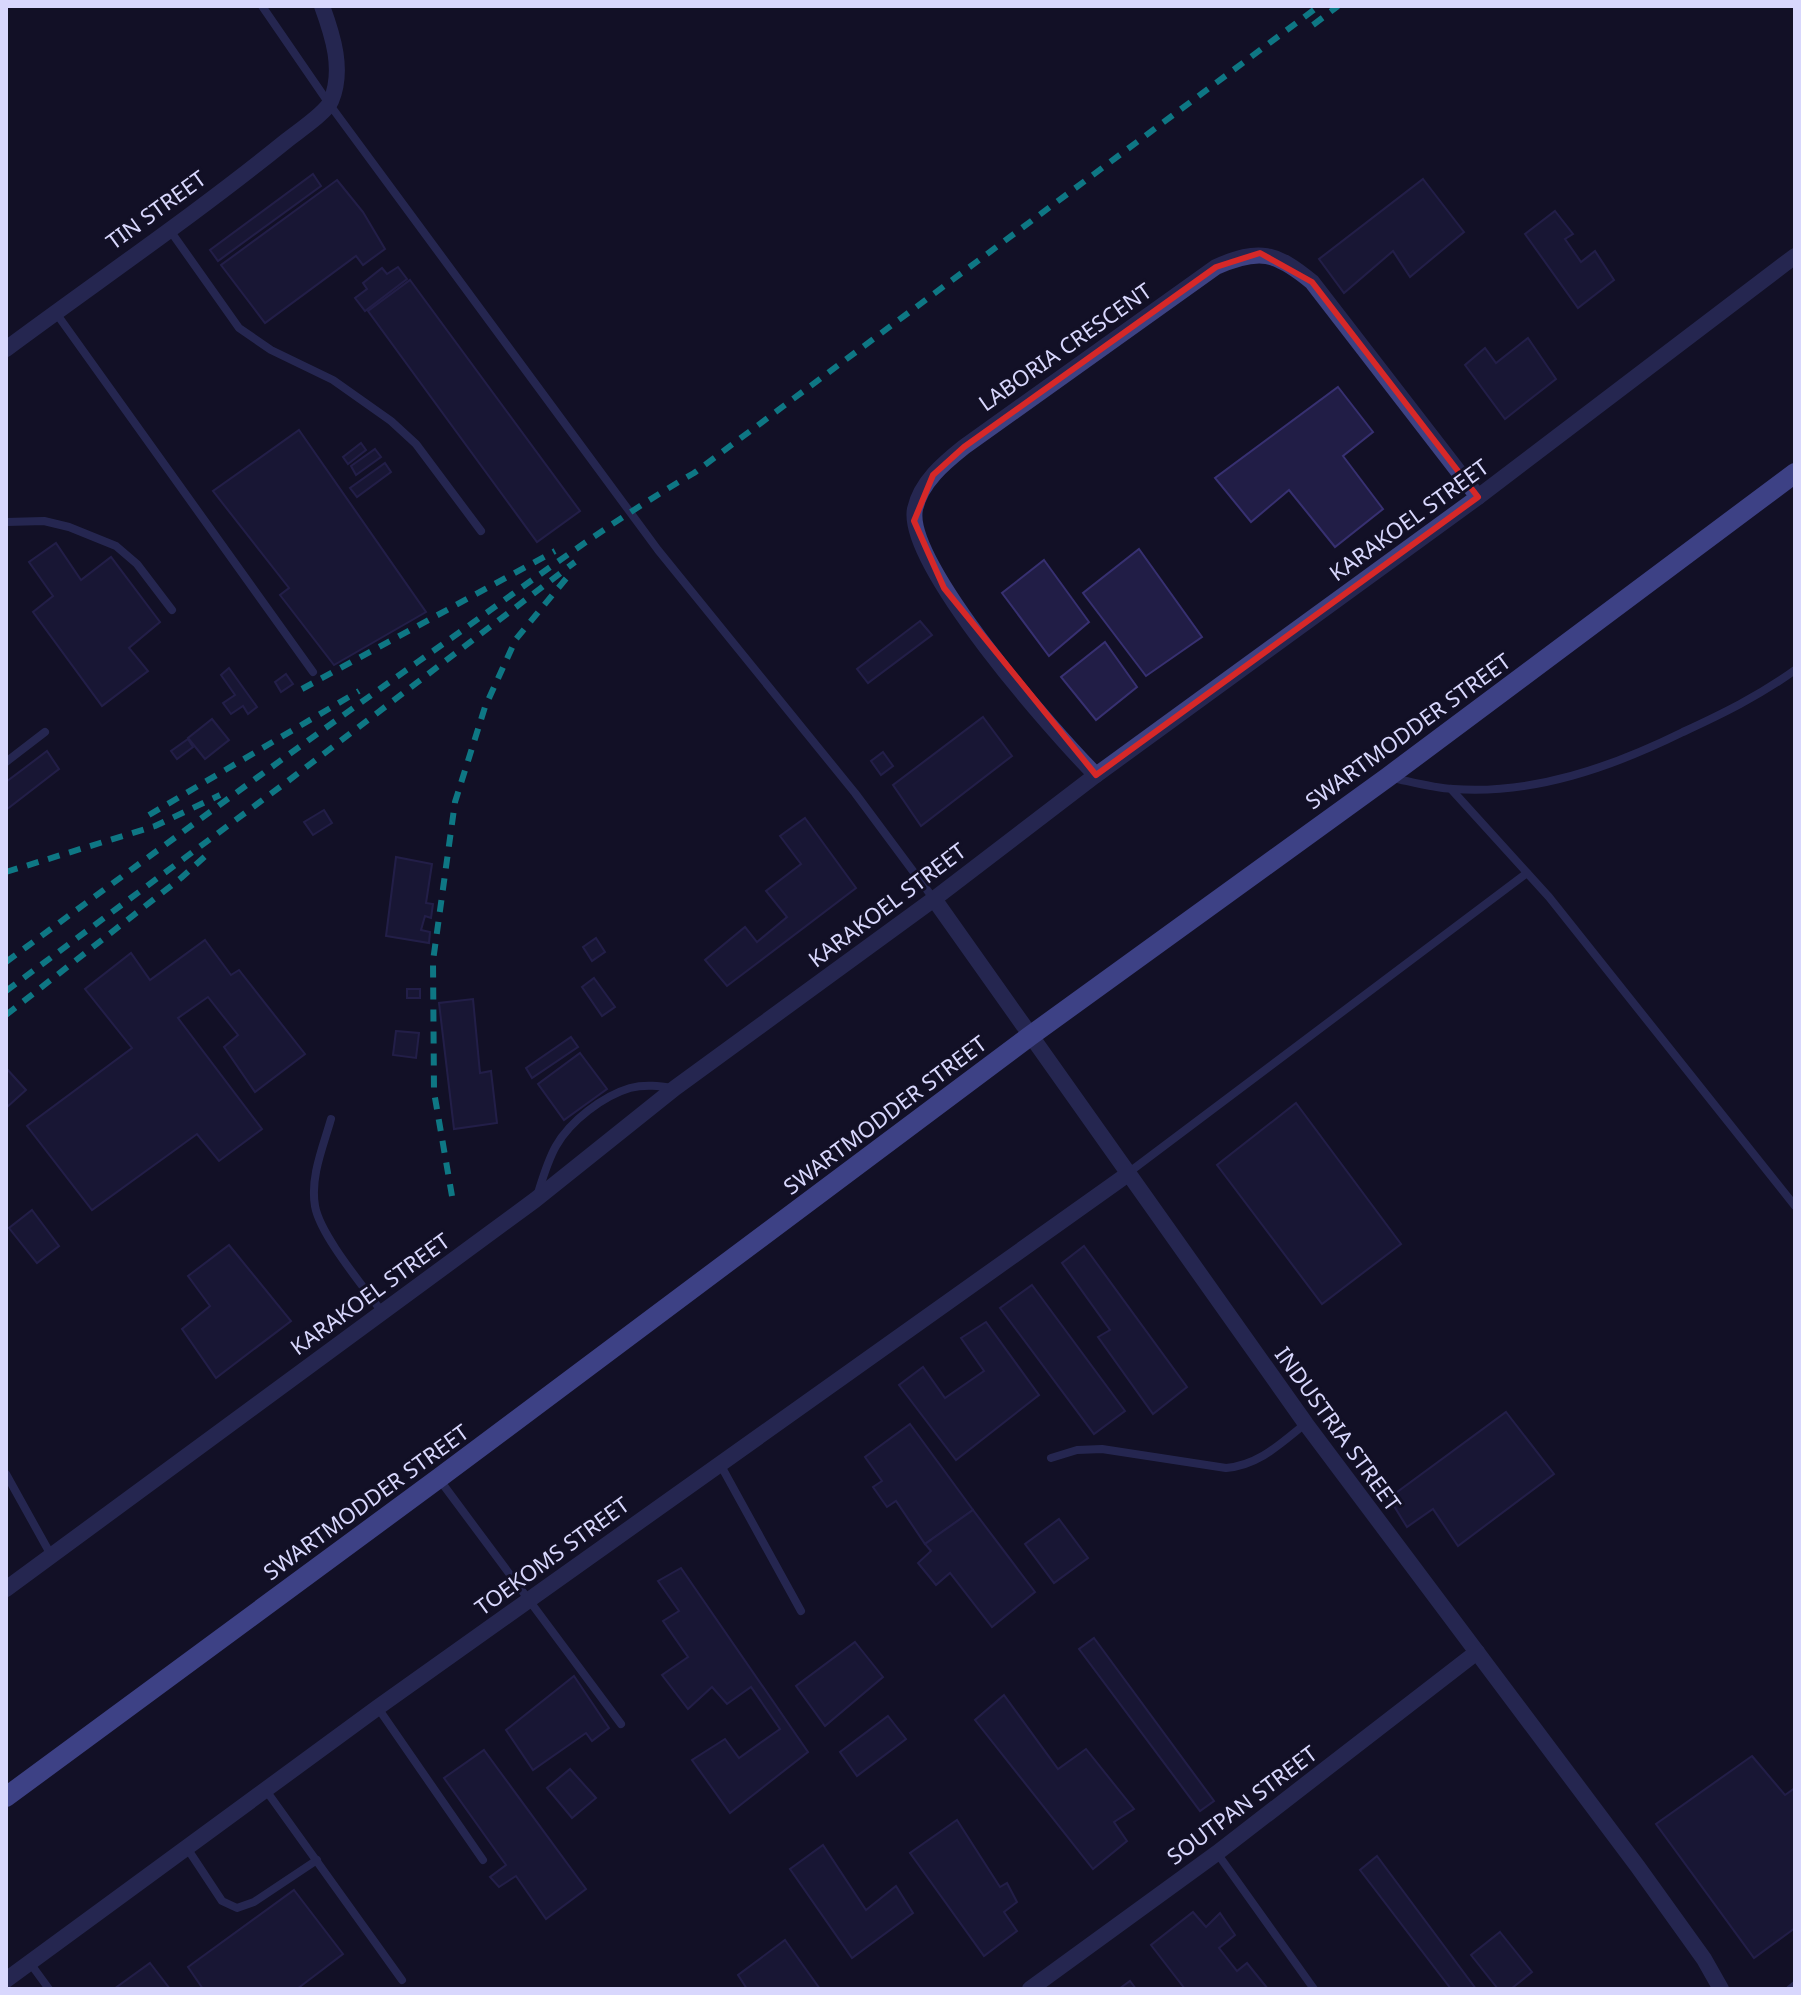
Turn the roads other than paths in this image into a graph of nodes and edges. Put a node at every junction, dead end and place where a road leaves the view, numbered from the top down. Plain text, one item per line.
1 (262, 6) edge
2 (322, 6) edge
3 (330, 105) junction
4 (169, 228) junction
5 (1795, 256) edge
6 (56, 312) junction
7 (6, 349) edge
8 (1795, 473) edge
9 (1478, 497) junction
10 (6, 522) edge
11 (481, 531) dead end
12 (172, 610) dead end
13 (1795, 670) edge
14 (313, 672) dead end
15 (45, 732) dead end
16 (6, 762) edge
17 (1096, 775) junction
18 (1388, 777) junction
19 (1451, 789) junction
20 (1527, 873) junction
21 (934, 899) junction
22 (1030, 1036) junction
23 (675, 1088) junction
24 (331, 1119) dead end
25 (1128, 1174) junction
26 (535, 1200) junction
27 (1795, 1206) edge
28 (382, 1312) junction
29 (1306, 1424) junction
30 (1051, 1458) dead end
31 (719, 1464) junction
32 (6, 1474) edge
33 (439, 1478) junction
34 (52, 1555) junction
35 (6, 1589) edge
36 (530, 1599) junction
37 (801, 1611) dead end
38 (1477, 1652) junction
39 (377, 1708) junction
40 (621, 1724) dead end
41 (265, 1789) junction
42 (6, 1797) edge
43 (187, 1848) junction
44 (1217, 1853) junction
45 (317, 1860) junction
46 (483, 1860) dead end
47 (30, 1962) junction
48 (6, 1980) edge
49 (402, 1980) dead end
50 (1719, 1984) edge
51 (1795, 1985) edge
52 (49, 1989) edge
53 (1030, 1989) edge
54 (1314, 1989) edge
55 (1790, 1989) edge

1 - 3 lane
2 - 3 street
3 - 4 street, TIN STREET
3 - 21 lane
4 - 6 street, TIN STREET
4 - 11 lane
5 - 9 street, KARAKOEL STREET
6 - 7 street, TIN STREET
6 - 14 lane
8 - 18 main road, SWARTMODDER STREET
9 - 17 street, KARAKOEL STREET
9 - 17 street, LABORIA CRESCENT
10 - 12 lane
13 - 19 lane
15 - 16 lane
17 - 21 street, KARAKOEL STREET
18 - 19 lane
18 - 22 main road, SWARTMODDER STREET
19 - 20 lane
20 - 25 lane
20 - 27 lane
21 - 22 street, INDUSTRIA STREET
21 - 23 street, KARAKOEL STREET
22 - 25 street, INDUSTRIA STREET
22 - 33 main road, SWARTMODDER STREET
23 - 26 street, KARAKOEL STREET
23 - 26 lane
24 - 28 lane
25 - 29 street, INDUSTRIA STREET
25 - 31 street, TOEKOMS STREET
26 - 28 street, KARAKOEL STREET
28 - 34 street, KARAKOEL STREET
29 - 30 lane
29 - 38 street, INDUSTRIA STREET
31 - 36 street, TOEKOMS STREET
31 - 37 lane
32 - 34 lane
33 - 36 lane
33 - 42 main road, SWARTMODDER STREET
34 - 35 street, KARAKOEL STREET
36 - 39 street, TOEKOMS STREET
36 - 40 lane
38 - 44 street, SOUTPAN STREET
38 - 50 street, INDUSTRIA STREET
39 - 41 street, TOEKOMS STREET
39 - 46 lane
41 - 43 street, TOEKOMS STREET
41 - 45 lane
43 - 45 lane
43 - 47 street, TOEKOMS STREET
44 - 53 street, SOUTPAN STREET
44 - 54 lane
45 - 49 lane
47 - 48 street, TOEKOMS STREET
47 - 52 lane
51 - 55 lane

